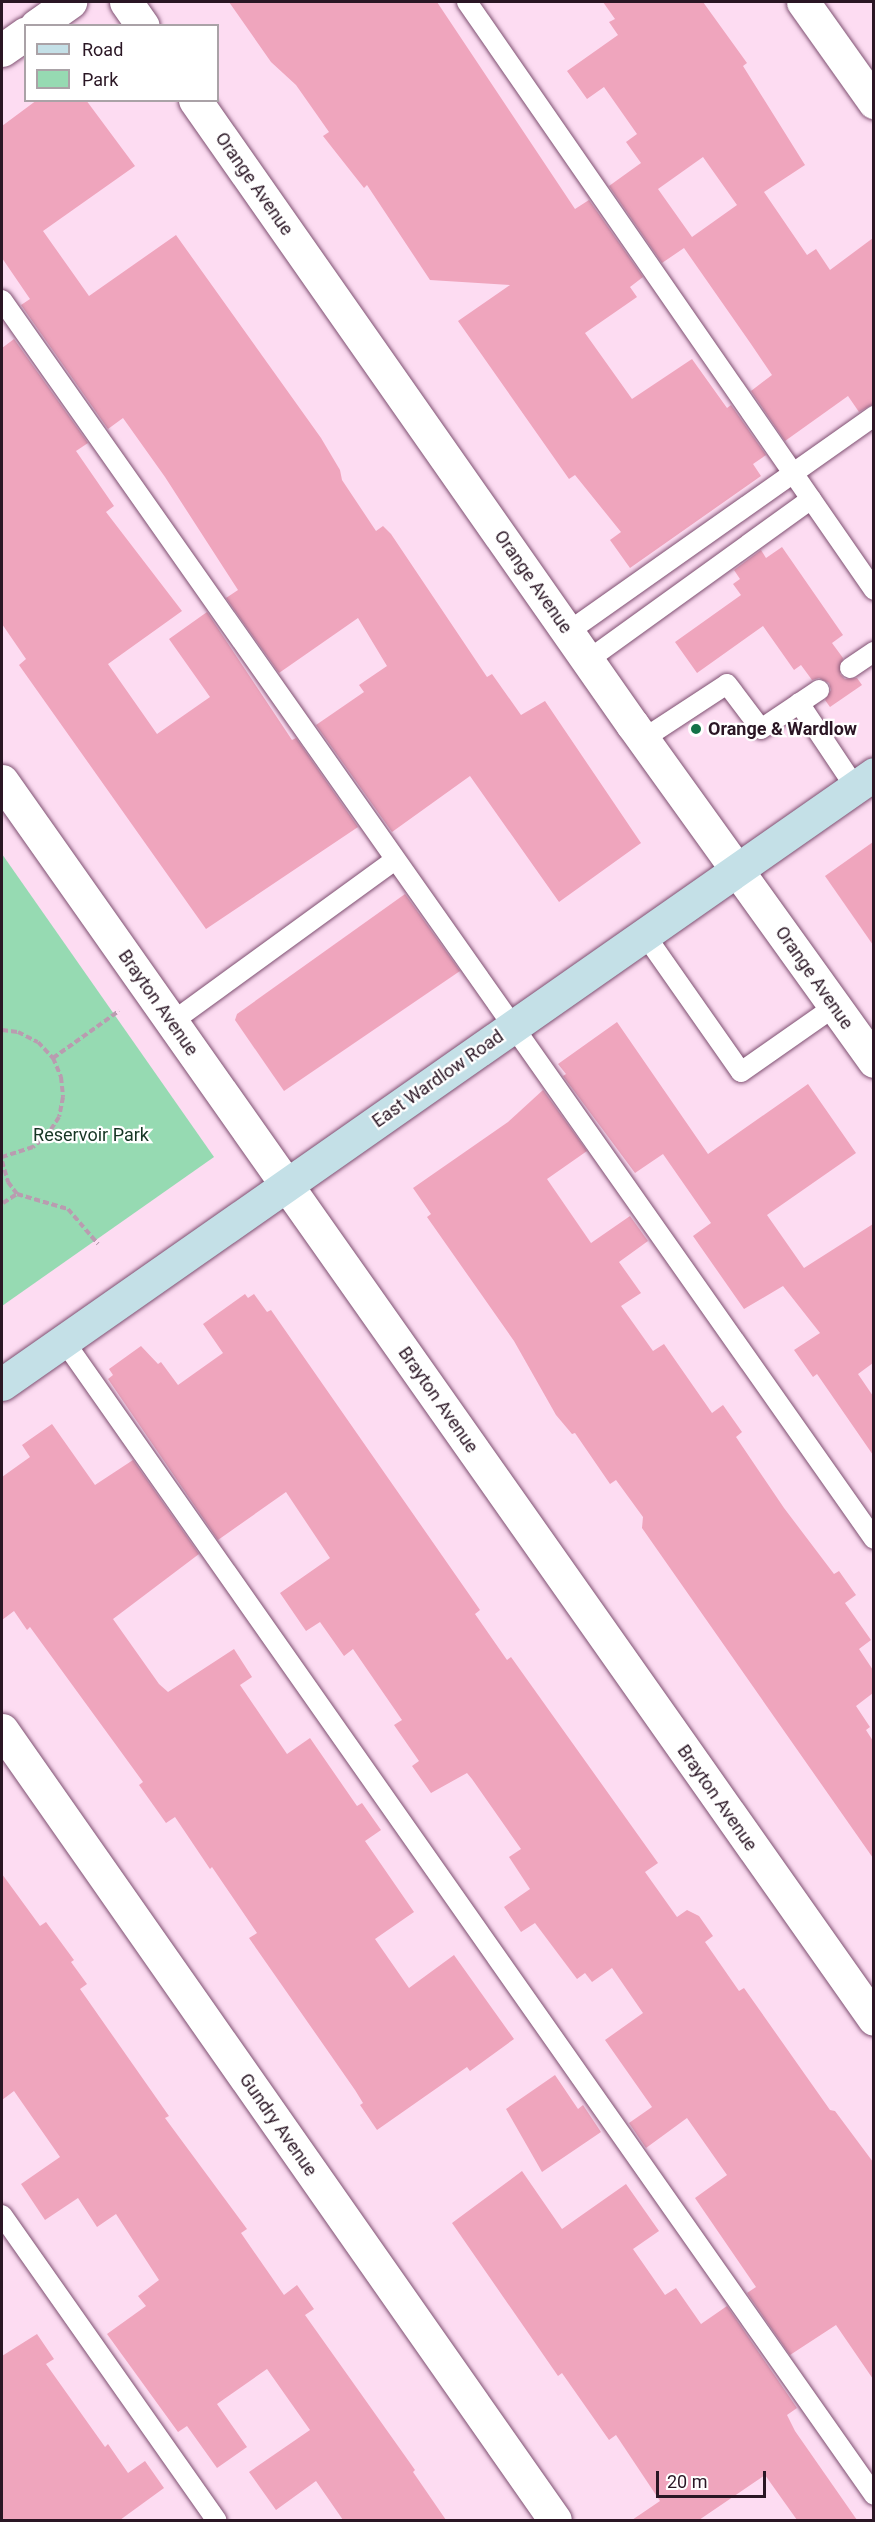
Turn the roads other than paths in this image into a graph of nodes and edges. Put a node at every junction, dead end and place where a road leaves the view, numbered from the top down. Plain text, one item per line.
1 (70, 2) edge
2 (126, 2) edge
3 (467, 2) edge
4 (803, 2) edge
5 (39, 24) edge
6 (142, 24) edge
7 (24, 34) edge
8 (2, 50) edge
9 (196, 102) edge
10 (873, 102) edge
11 (2, 300) edge
12 (873, 417) edge
13 (793, 473) junction
14 (811, 499) junction
15 (873, 590) edge
16 (568, 633) junction
17 (873, 652) edge
18 (588, 660) junction
19 (850, 668) dead end
20 (819, 690) dead end
21 (799, 703) junction
22 (643, 739) junction
23 (2, 781) edge
24 (864, 781) edge
25 (394, 861) junction
26 (738, 868) junction
27 (645, 935) junction
28 (834, 1007) junction
29 (172, 1022) junction
30 (513, 1027) junction
31 (873, 1061) edge
32 (286, 1185) junction
33 (63, 1341) junction
34 (2, 1384) edge
35 (873, 1539) edge
36 (2, 1730) edge
37 (873, 2019) edge
38 (2, 2215) edge
39 (873, 2495) edge
40 (216, 2520) edge
41 (555, 2520) edge

1 - 5 street
2 - 6 street
3 - 13 lane
4 - 10 street
7 - 8 street
9 - 16 street, Orange Avenue
11 - 25 lane
12 - 13 lane
13 - 14 lane
13 - 16 lane
14 - 15 lane
14 - 18 lane
16 - 18 street, Orange Avenue
17 - 19 lane
18 - 22 street, Orange Avenue
20 - 21 lane
21 - 22 lane
21 - 24 lane
22 - 26 street, Orange Avenue
23 - 29 street, Brayton Avenue
24 - 26 main road, East Wardlow Road
25 - 29 lane
25 - 30 lane
26 - 27 main road, East Wardlow Road
26 - 28 street, Orange Avenue
27 - 28 lane
27 - 30 main road, East Wardlow Road
28 - 31 street, Orange Avenue
29 - 32 street, Brayton Avenue
30 - 32 main road, East Wardlow Road
30 - 35 lane
32 - 33 main road, East Wardlow Road
32 - 37 street, Brayton Avenue
33 - 34 main road, East Wardlow Road
33 - 39 lane
36 - 41 street, Gundry Avenue
38 - 40 lane

